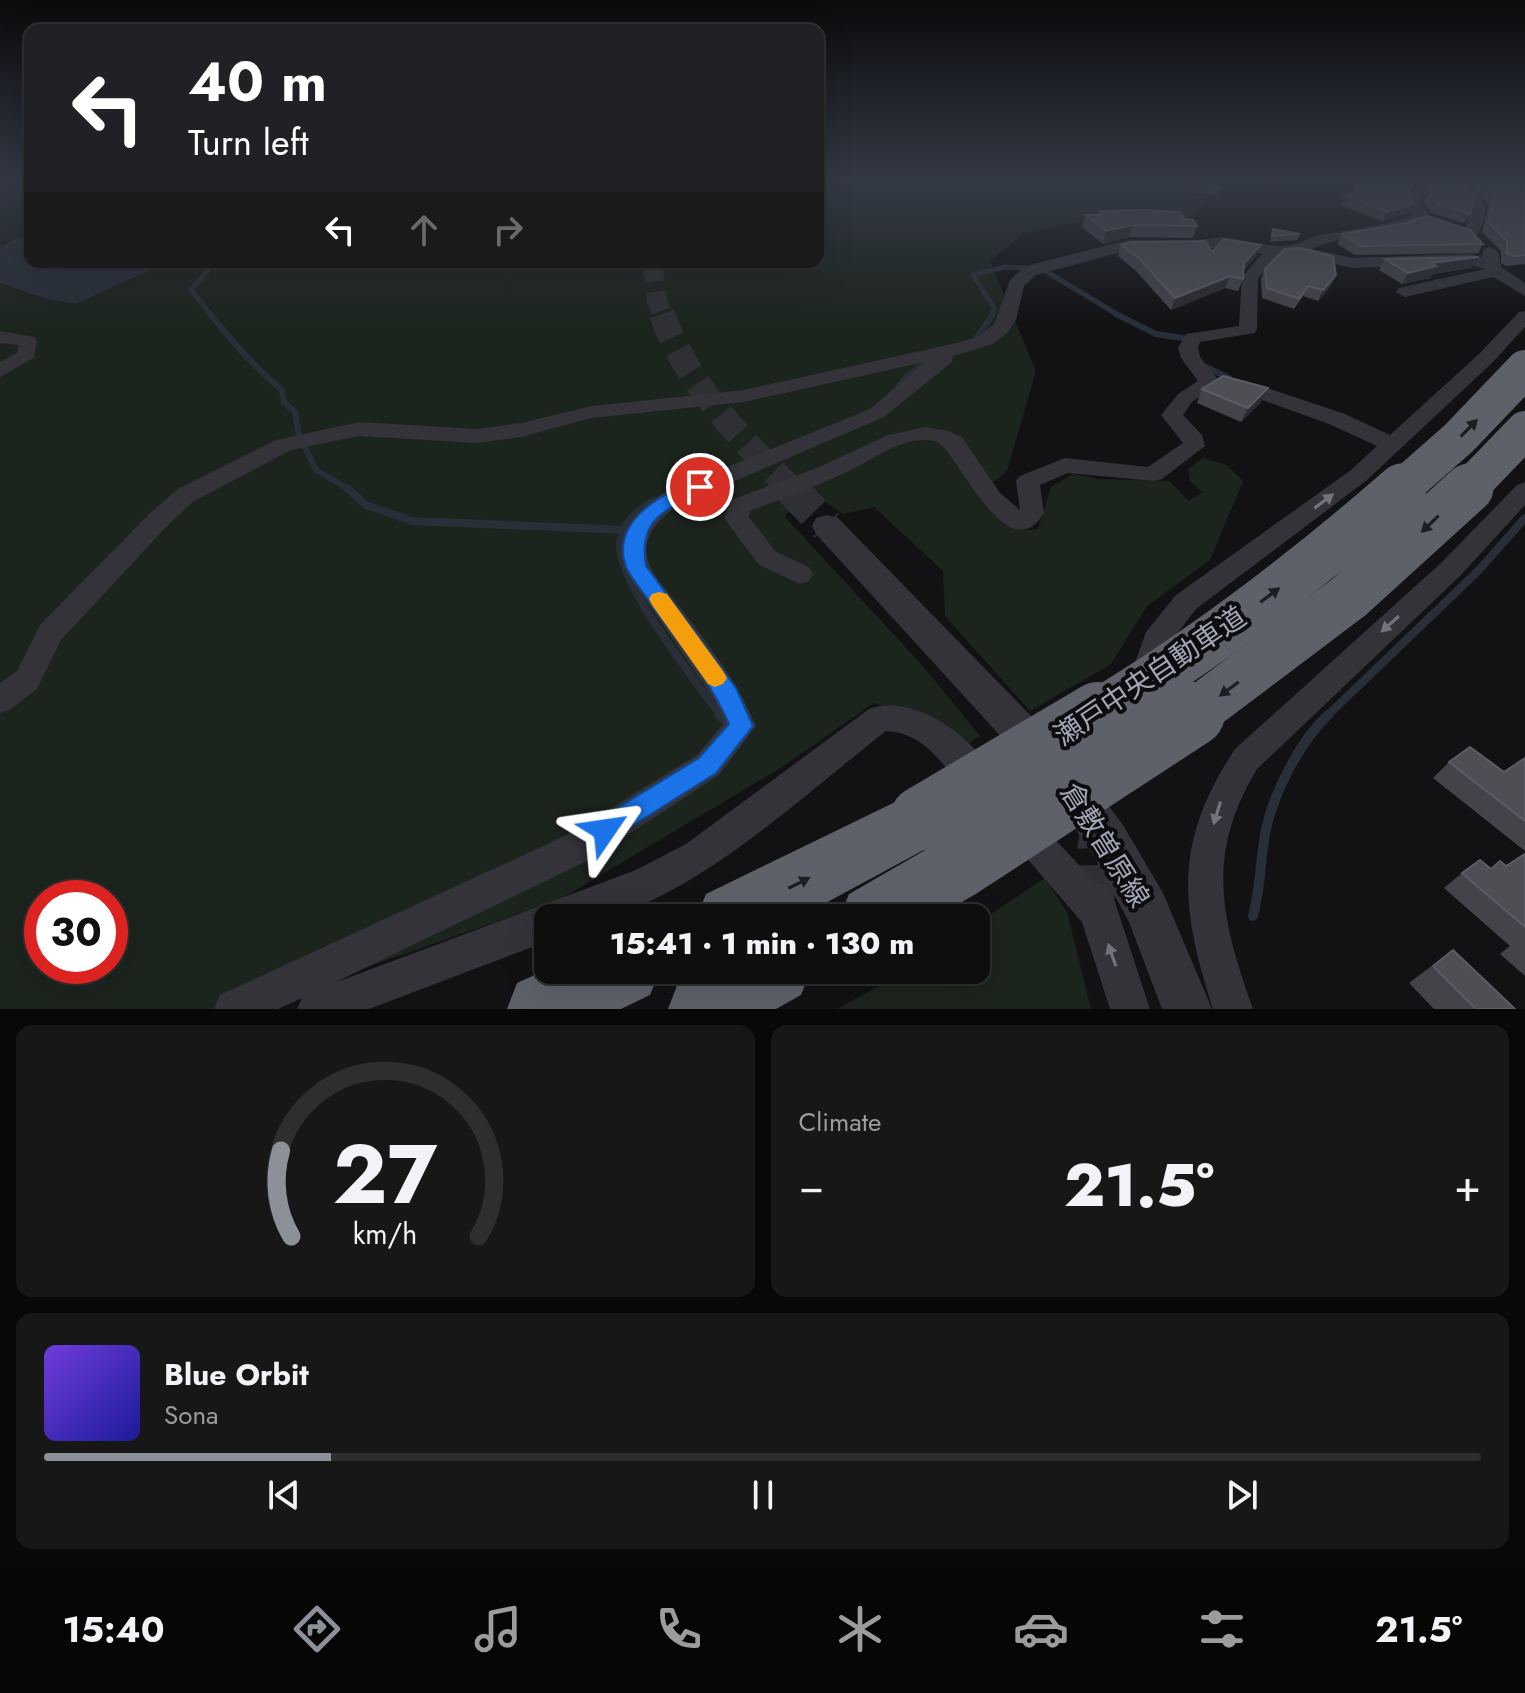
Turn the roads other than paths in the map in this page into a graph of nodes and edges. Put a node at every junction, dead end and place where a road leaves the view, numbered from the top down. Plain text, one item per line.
1 (1380, 229) edge
2 (1467, 229) edge
3 (1285, 250) junction
4 (1493, 268) junction
5 (1525, 291) edge
6 (1405, 292) dead end
7 (1525, 316) edge
8 (0, 337) edge
9 (956, 349) junction
10 (1512, 366) edge
11 (0, 371) edge
12 (1207, 377) junction
13 (1525, 430) edge
14 (1394, 445) junction
15 (1525, 490) edge
16 (827, 526) tunnel mouth
17 (800, 574) dead end
18 (0, 700) edge
19 (1105, 799) tunnel mouth
20 (940, 843) junction
21 (595, 904) edge
22 (769, 904) edge
23 (886, 904) edge
24 (534, 927) edge
25 (596, 984) edge
26 (750, 984) edge
27 (234, 1009) edge
28 (317, 1009) edge
29 (543, 1009) edge
30 (704, 1009) edge
31 (1130, 1009) edge
32 (1187, 1009) edge
33 (1233, 1009) edge

1 - 3 street
2 - 4 street
3 - 4 street
3 - 9 street
3 - 12 street
4 - 5 street
4 - 6 street
7 - 10 street
8 - 11 street
9 - 18 street
9 - 27 street
10 - 14 street
20 -> 10 highway, 瀬戸中央自動車道, bridge
12 - 14 street
12 - 17 street
13 -> 20 highway, 瀬戸中央自動車道, bridge
19 -> 14 street
15 -> 33 street
16 - 32 street, 倉敷曽原線
22 -> 20 highway, 瀬戸中央自動車道
20 - 23 highway, 瀬戸中央自動車道
31 -> 21 street
24 - 28 street
25 - 29 highway
26 - 30 highway

